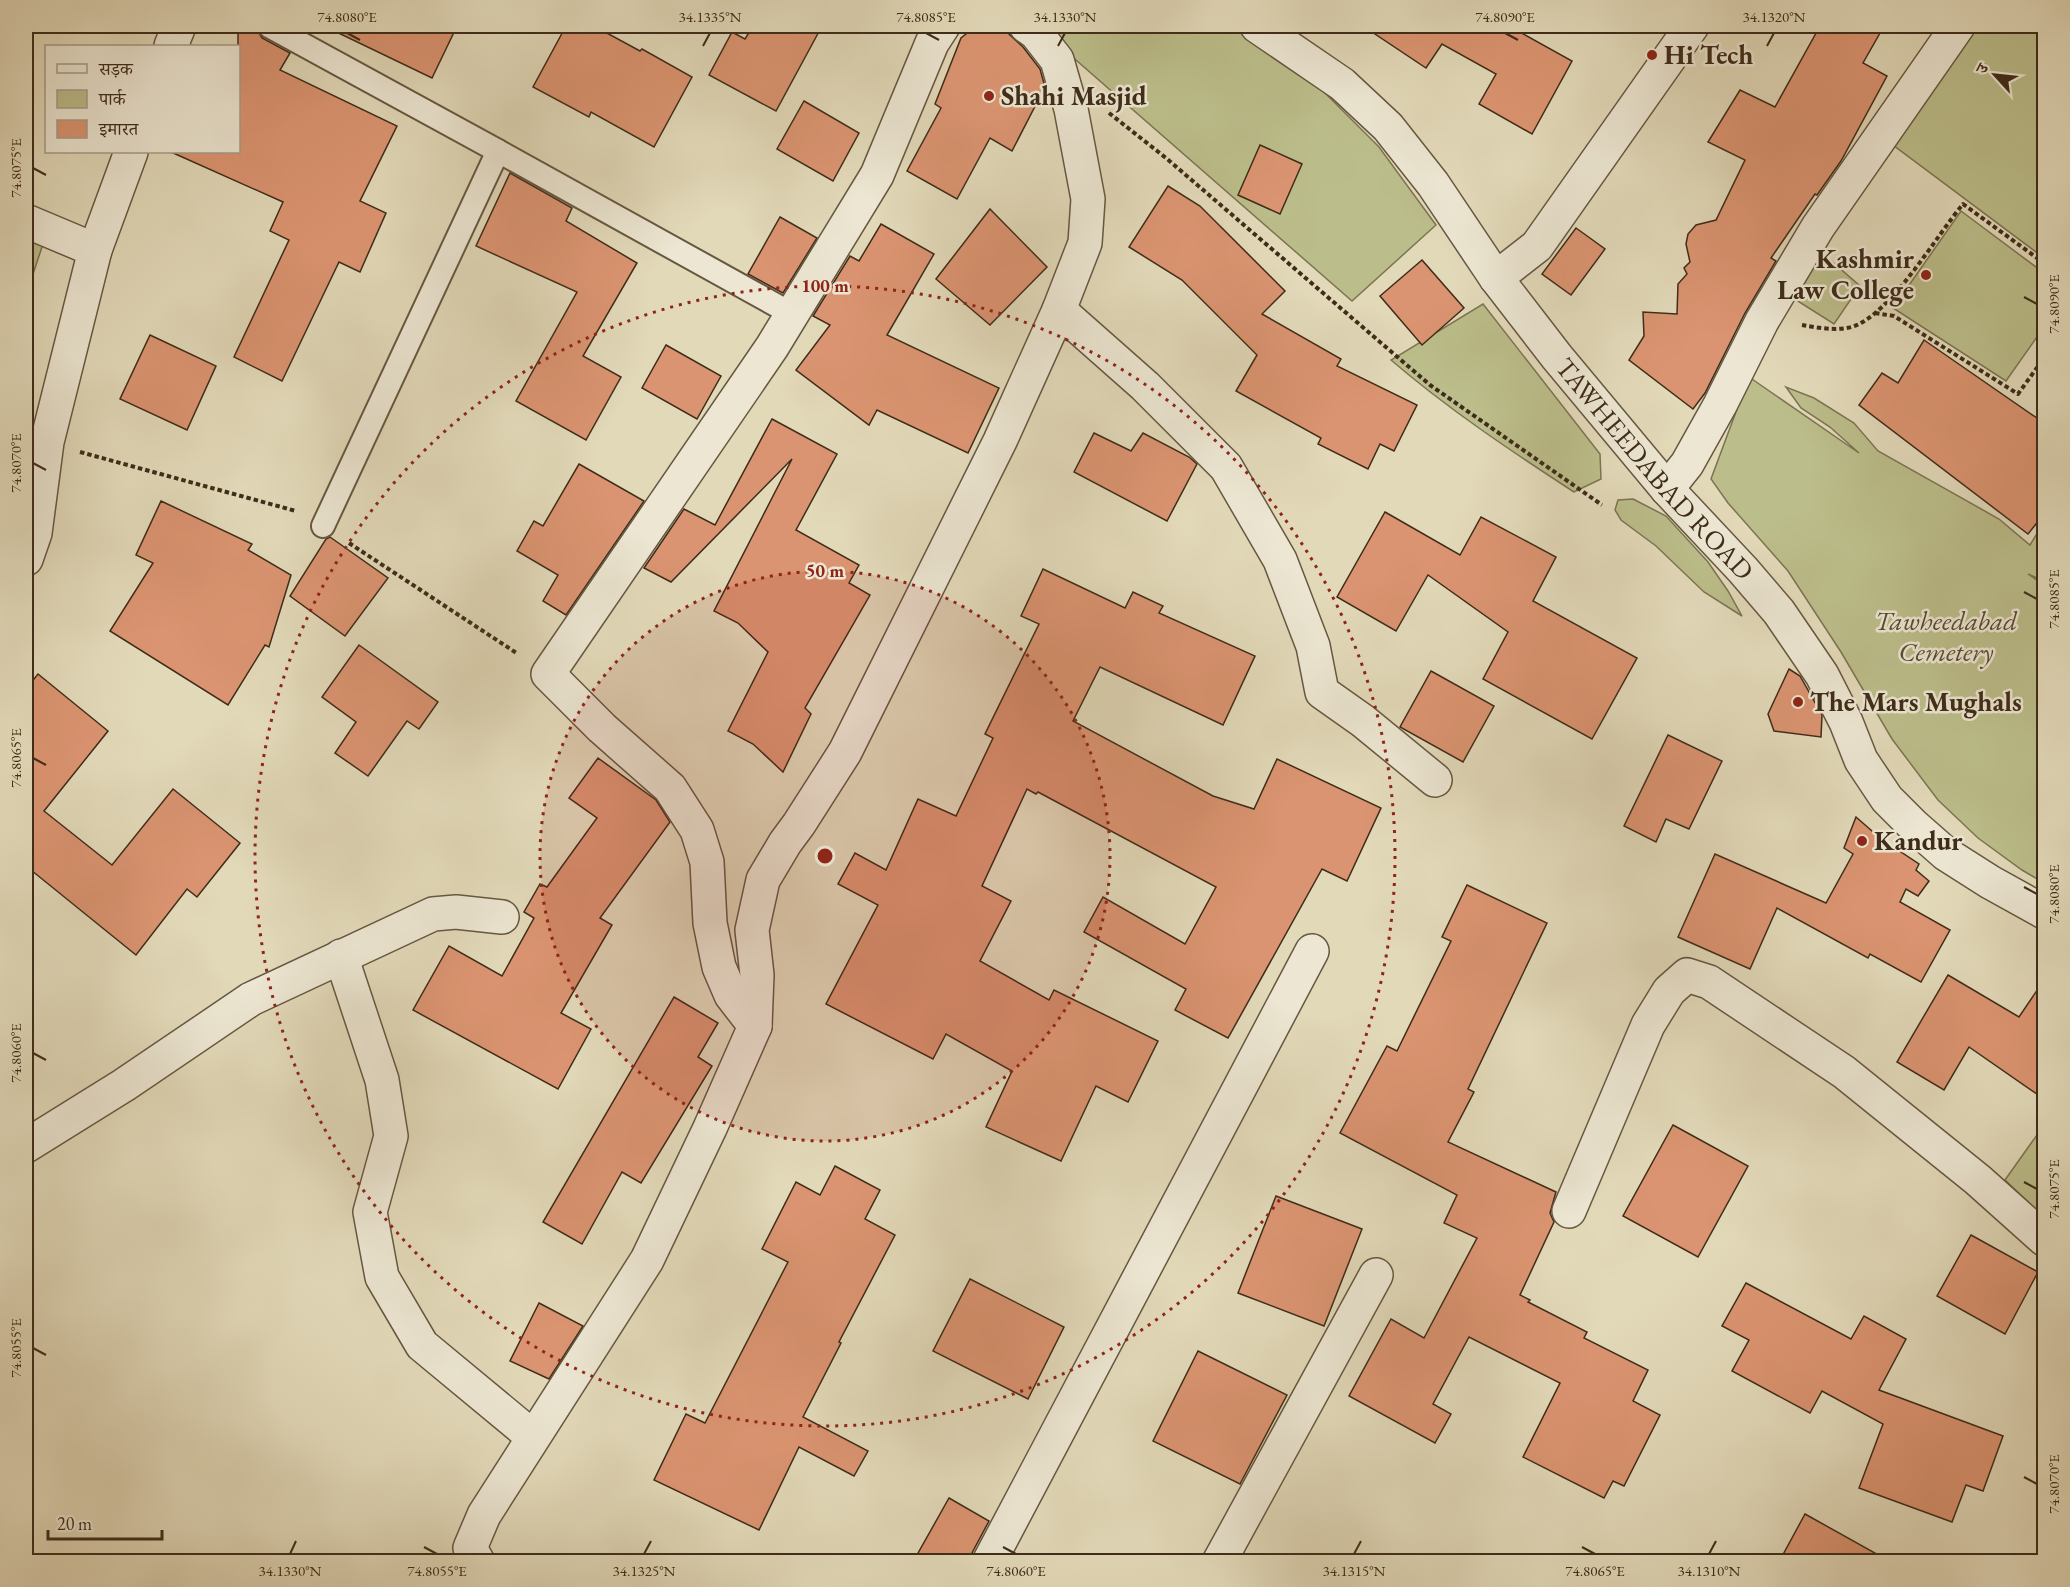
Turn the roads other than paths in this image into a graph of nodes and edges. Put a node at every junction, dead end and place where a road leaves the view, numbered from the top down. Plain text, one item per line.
1 (180, 26) edge
2 (269, 26) edge
3 (943, 26) edge
4 (1026, 26) edge
5 (1257, 26) edge
6 (1692, 26) edge
7 (1958, 26) edge
8 (171, 45) edge
9 (498, 151) junction
10 (131, 153) edge
11 (26, 221) edge
12 (95, 250) junction
13 (1496, 278) junction
14 (1059, 310) junction
15 (792, 314) junction
16 (1666, 489) junction
17 (323, 526) dead end
18 (26, 559) edge
19 (1436, 780) dead end
20 (2044, 912) edge
21 (502, 917) dead end
22 (1312, 951) dead end
23 (341, 956) junction
24 (755, 1026) junction
25 (26, 1146) edge
26 (1569, 1211) dead end
27 (2044, 1239) edge
28 (1376, 1275) dead end
29 (533, 1437) junction
30 (478, 1562) edge
31 (988, 1562) edge
32 (1219, 1562) edge

1 - 8 street
2 - 9 lane
3 - 15 street
4 - 14 street
5 - 13 street, TAWHEEDABAD ROAD
6 - 13 street
7 - 16 street
9 - 15 lane
9 - 17 lane
10 - 12 street
11 - 12 street
12 - 18 street
13 - 16 street, TAWHEEDABAD ROAD
14 - 19 street
14 - 24 street
15 - 24 street
16 - 20 street, TAWHEEDABAD ROAD
21 - 23 street
22 - 31 street
23 - 25 street
23 - 29 street
24 - 29 street
26 - 27 street
28 - 32 street
29 - 30 street

